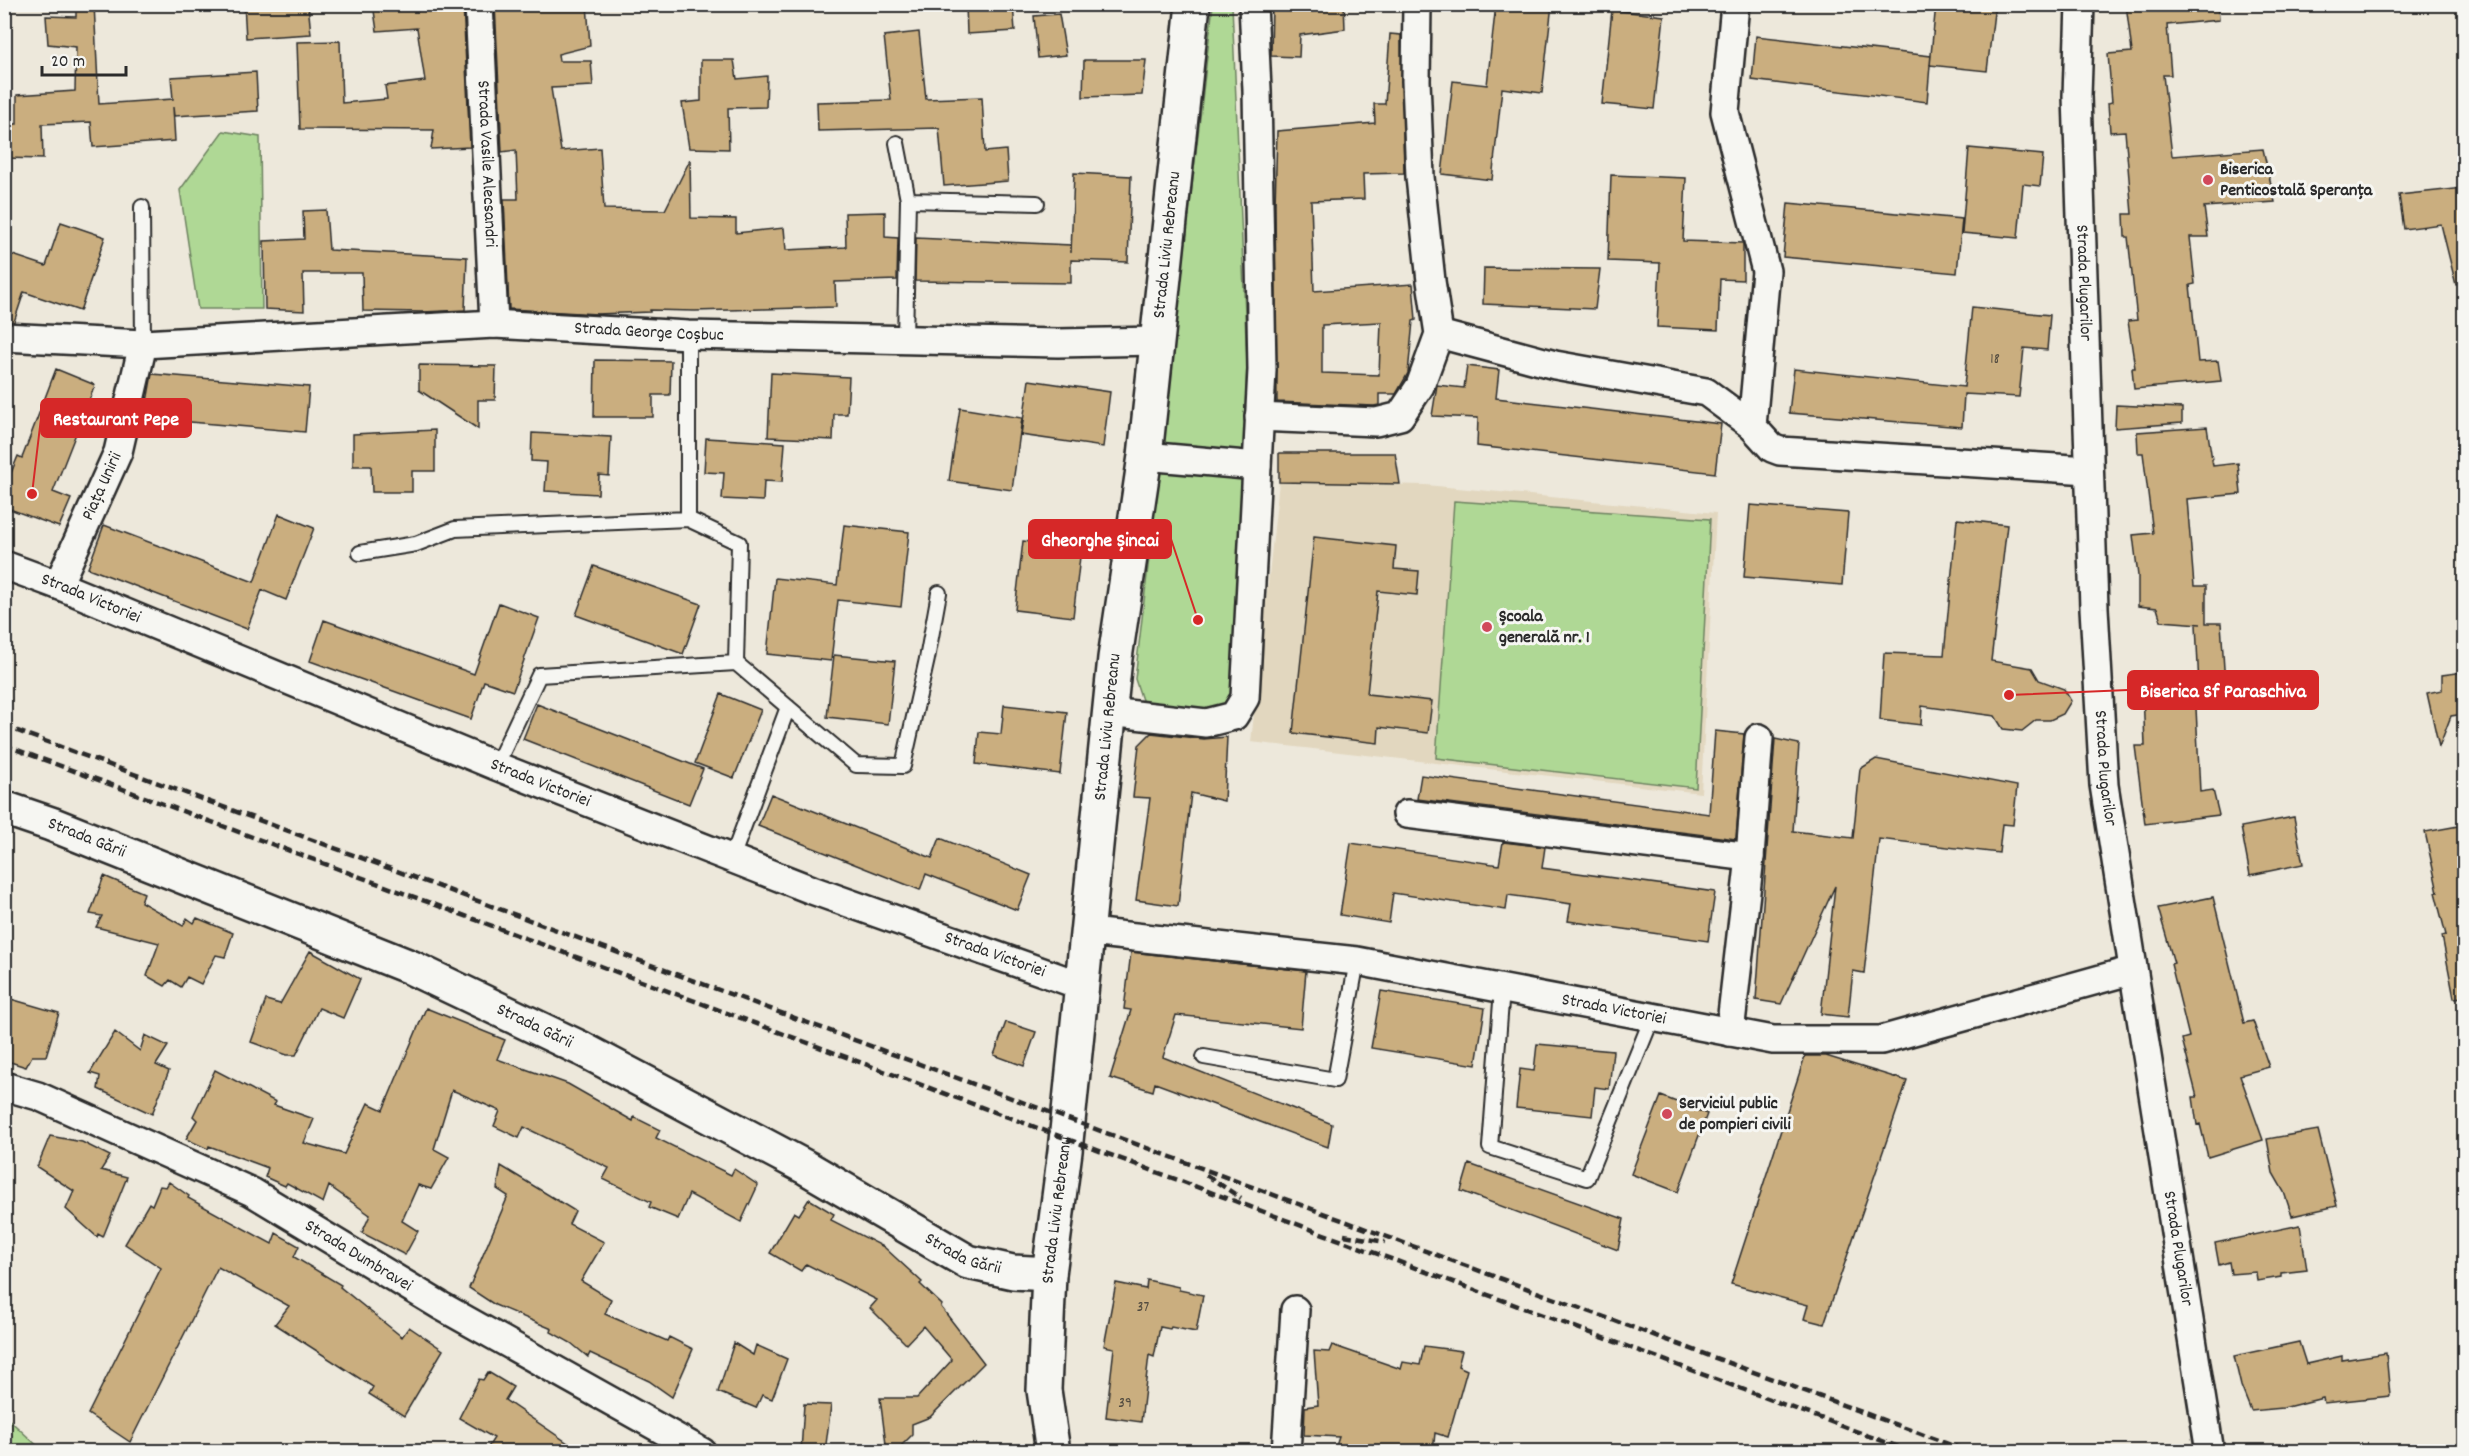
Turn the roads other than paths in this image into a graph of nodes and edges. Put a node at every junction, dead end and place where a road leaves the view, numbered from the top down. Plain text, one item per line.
1 (479, 4) edge
2 (1193, 4) edge
3 (1253, 4) edge
4 (1417, 4) edge
5 (1736, 4) edge
6 (2080, 4) edge
7 (897, 143) dead end
8 (908, 200) junction
9 (1037, 203) dead end
10 (142, 207) dead end
11 (495, 324) junction
12 (1439, 334) junction
13 (688, 335) junction
14 (4, 337) edge
15 (905, 339) junction
16 (1156, 341) junction
17 (143, 344) junction
18 (1259, 417) junction
19 (1752, 426) junction
20 (1145, 456) junction
21 (1257, 466) junction
22 (2089, 470) junction
23 (688, 519) junction
24 (360, 553) dead end
25 (4, 565) edge
26 (58, 585) junction
27 (939, 593) dead end
28 (736, 663) junction
29 (788, 707) junction
30 (1110, 712) junction
31 (1760, 738) dead end
32 (496, 766) junction
33 (4, 808) edge
34 (1407, 814) dead end
35 (1750, 857) junction
36 (732, 858) junction
37 (1089, 932) junction
38 (1357, 961) junction
39 (2133, 970) junction
40 (1082, 986) junction
41 (1502, 989) junction
42 (1652, 1018) junction
43 (1730, 1032) junction
44 (1204, 1057) dead end
45 (4, 1086) edge
46 (1049, 1274) junction
47 (1295, 1310) dead end
48 (702, 1452) edge
49 (1053, 1452) edge
50 (1286, 1452) edge
51 (2210, 1452) edge

1 - 11 street, Strada Vasile Alecsandri
2 - 16 main road, Strada Liviu Rebreanu
3 - 18 street
4 - 12 street
5 - 19 street
6 - 22 street, Strada Plugarilor
7 - 8 lane
8 - 9 lane
8 - 15 lane
10 - 17 lane
11 - 13 street, Strada George Coșbuc
11 - 17 street, Strada George Coșbuc
12 - 18 street
12 - 19 street
13 - 15 street, Strada George Coșbuc
13 - 23 lane
14 - 17 street
15 - 16 street, Strada George Coșbuc
16 - 20 main road, Strada Liviu Rebreanu
17 - 26 street, Piața Unirii
18 - 21 street
19 - 22 street
20 - 21 street
20 - 30 main road, Strada Liviu Rebreanu
21 - 30 street
22 - 39 street, Strada Plugarilor
23 - 24 lane
23 - 28 lane
25 - 26 street, Strada Victoriei
26 - 32 street, Strada Victoriei
27 - 29 lane
28 - 29 lane
28 - 32 lane
29 - 36 lane
30 - 37 main road, Strada Liviu Rebreanu
31 - 35 street
32 - 36 street, Strada Victoriei
33 - 46 main road, Strada Gării
34 - 35 street
35 - 43 street
36 - 40 street, Strada Victoriei
37 - 38 street, Strada Victoriei
37 - 40 main road, Strada Liviu Rebreanu
38 - 41 street, Strada Victoriei
38 - 44 lane
39 - 43 street, Strada Victoriei
39 - 51 street, Strada Plugarilor
40 - 46 main road, Strada Liviu Rebreanu
41 - 42 street, Strada Victoriei
41 - 42 lane
42 - 43 street, Strada Victoriei
45 - 48 street, Strada Dumbravei
46 - 49 main road, Strada Liviu Rebreanu
47 - 50 street

